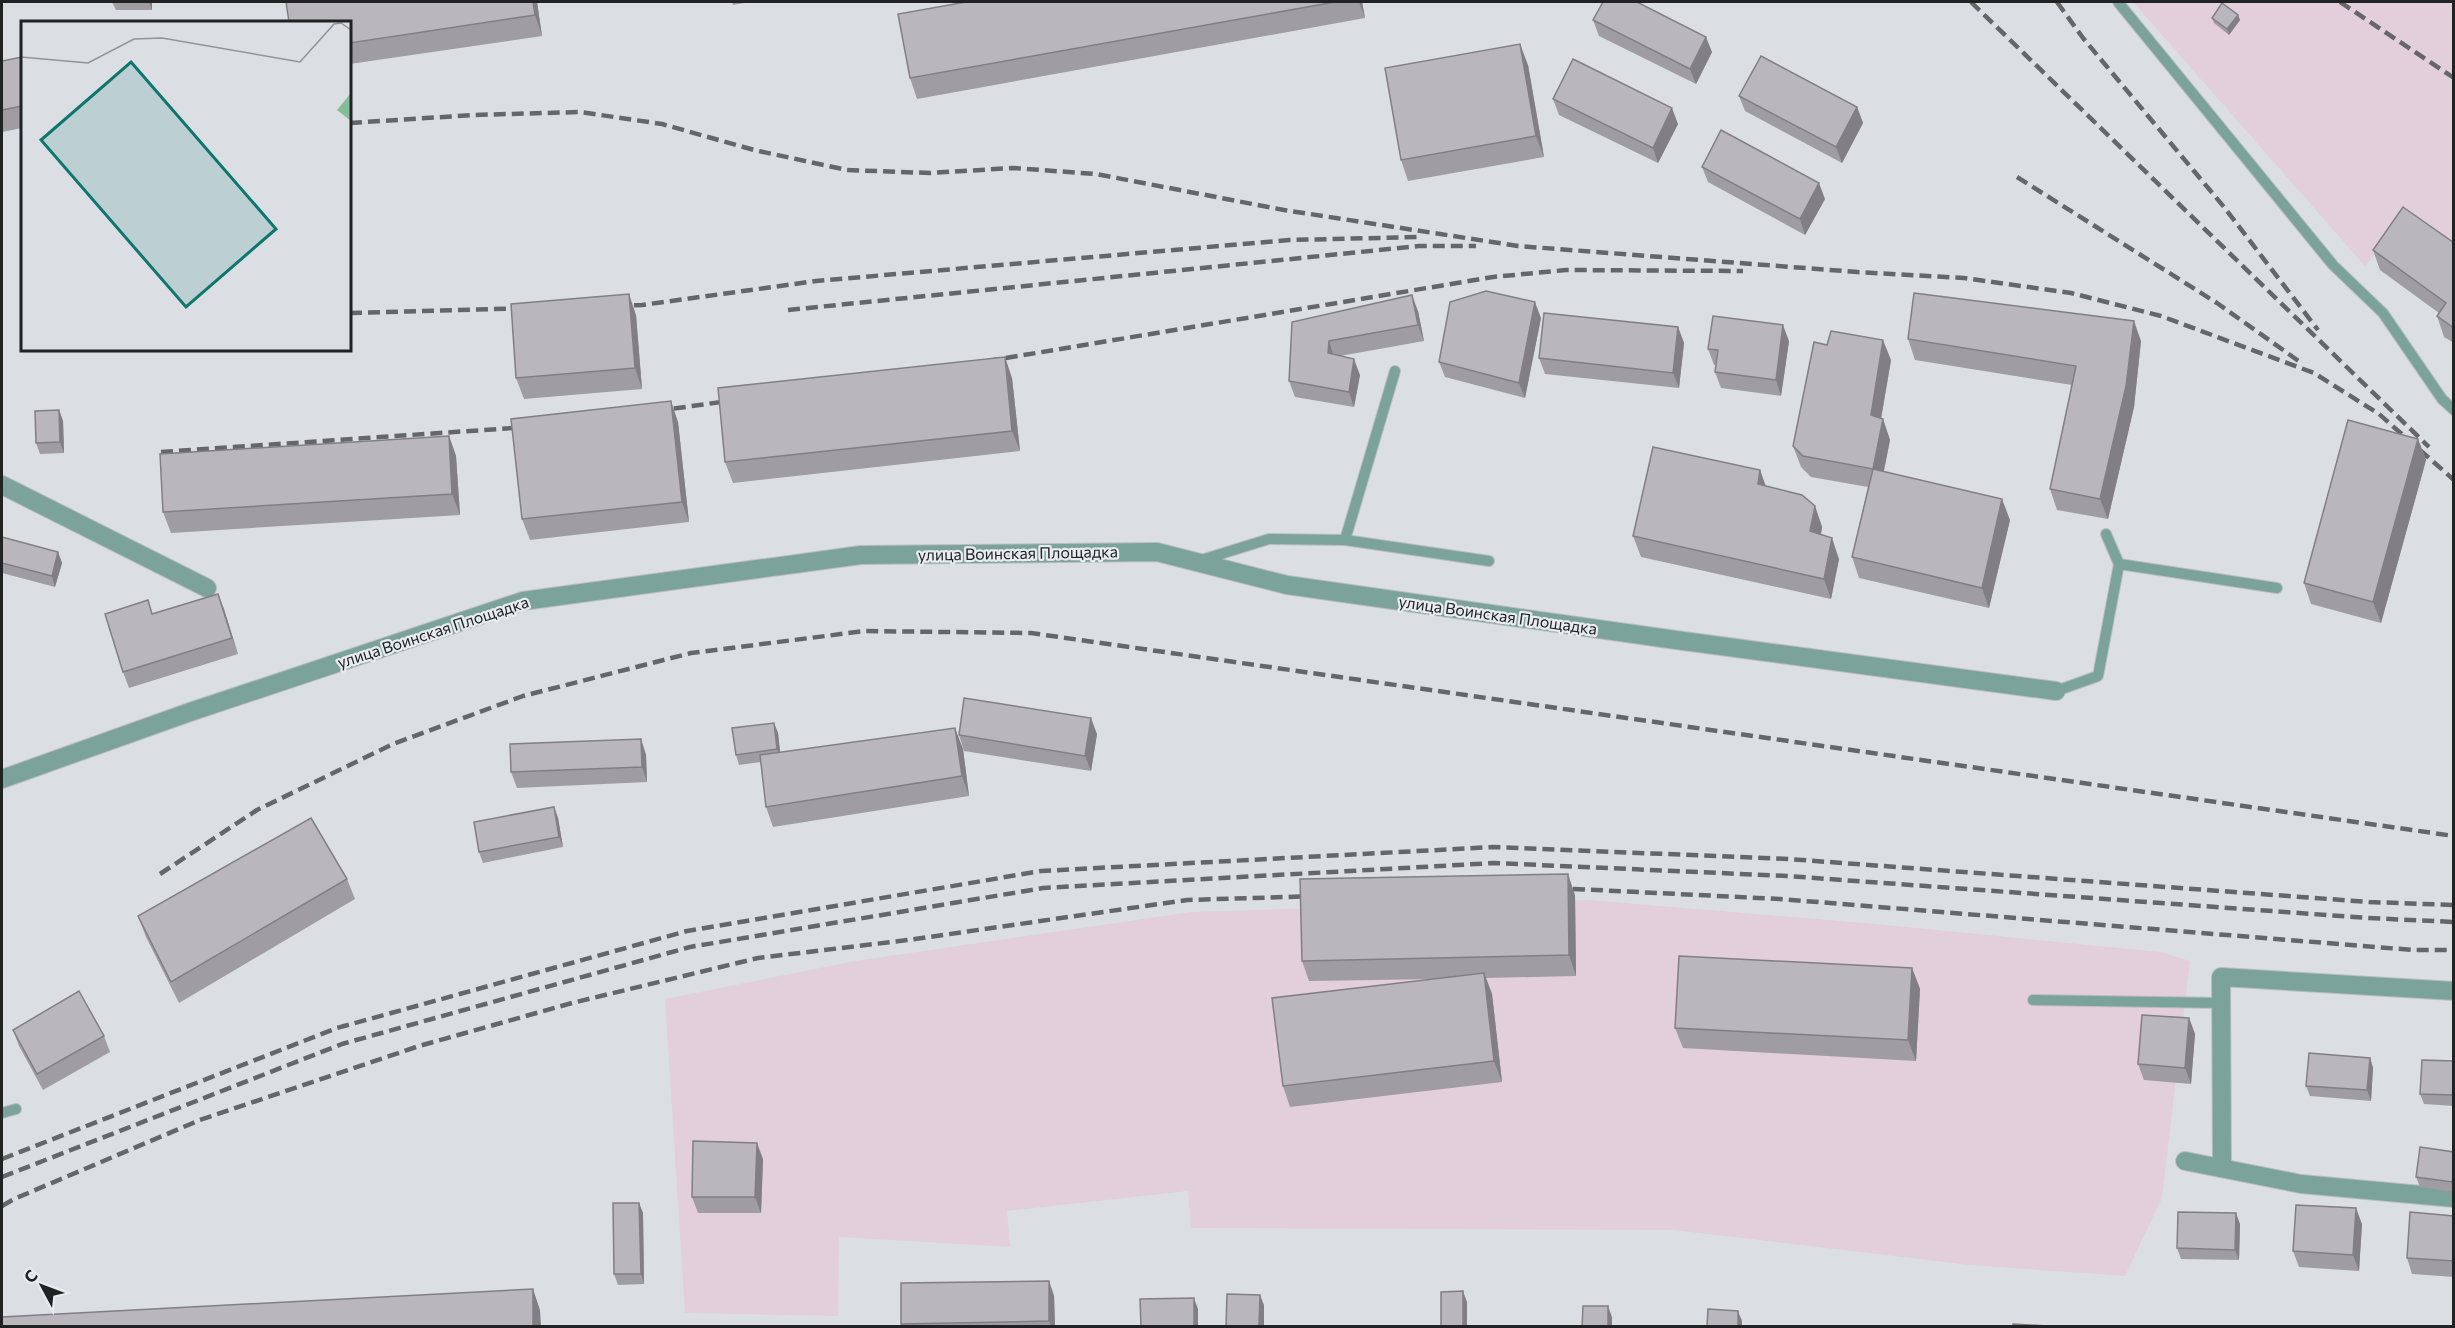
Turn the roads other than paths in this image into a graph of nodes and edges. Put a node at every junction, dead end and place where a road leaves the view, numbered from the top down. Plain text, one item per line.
1 (2118, 2) edge
2 (1395, 370) dead end
3 (2454, 410) edge
4 (2, 485) edge
5 (2106, 534) dead end
6 (1345, 540) junction
7 (1197, 561) junction
8 (1489, 561) dead end
9 (2119, 564) junction
10 (207, 588) dead end
11 (2277, 588) dead end
12 (2056, 691) joint
13 (2, 778) edge
14 (2454, 991) edge
15 (2033, 1000) dead end
16 (2221, 1003) junction
17 (16, 1108) dead end
18 (2, 1113) edge
19 (2185, 1161) dead end
20 (2222, 1168) junction
21 (2454, 1198) edge

1 - 3 lane
2 - 6 lane
4 - 10 street
5 - 9 lane
6 - 7 lane
6 - 8 lane
7 - 12 street, улица Воинская Площадка
7 - 13 street, улица Воинская Площадка
9 - 11 lane
9 - 12 lane
14 - 16 street
15 - 16 lane
16 - 20 street
17 - 18 lane
19 - 20 street
20 - 21 street

